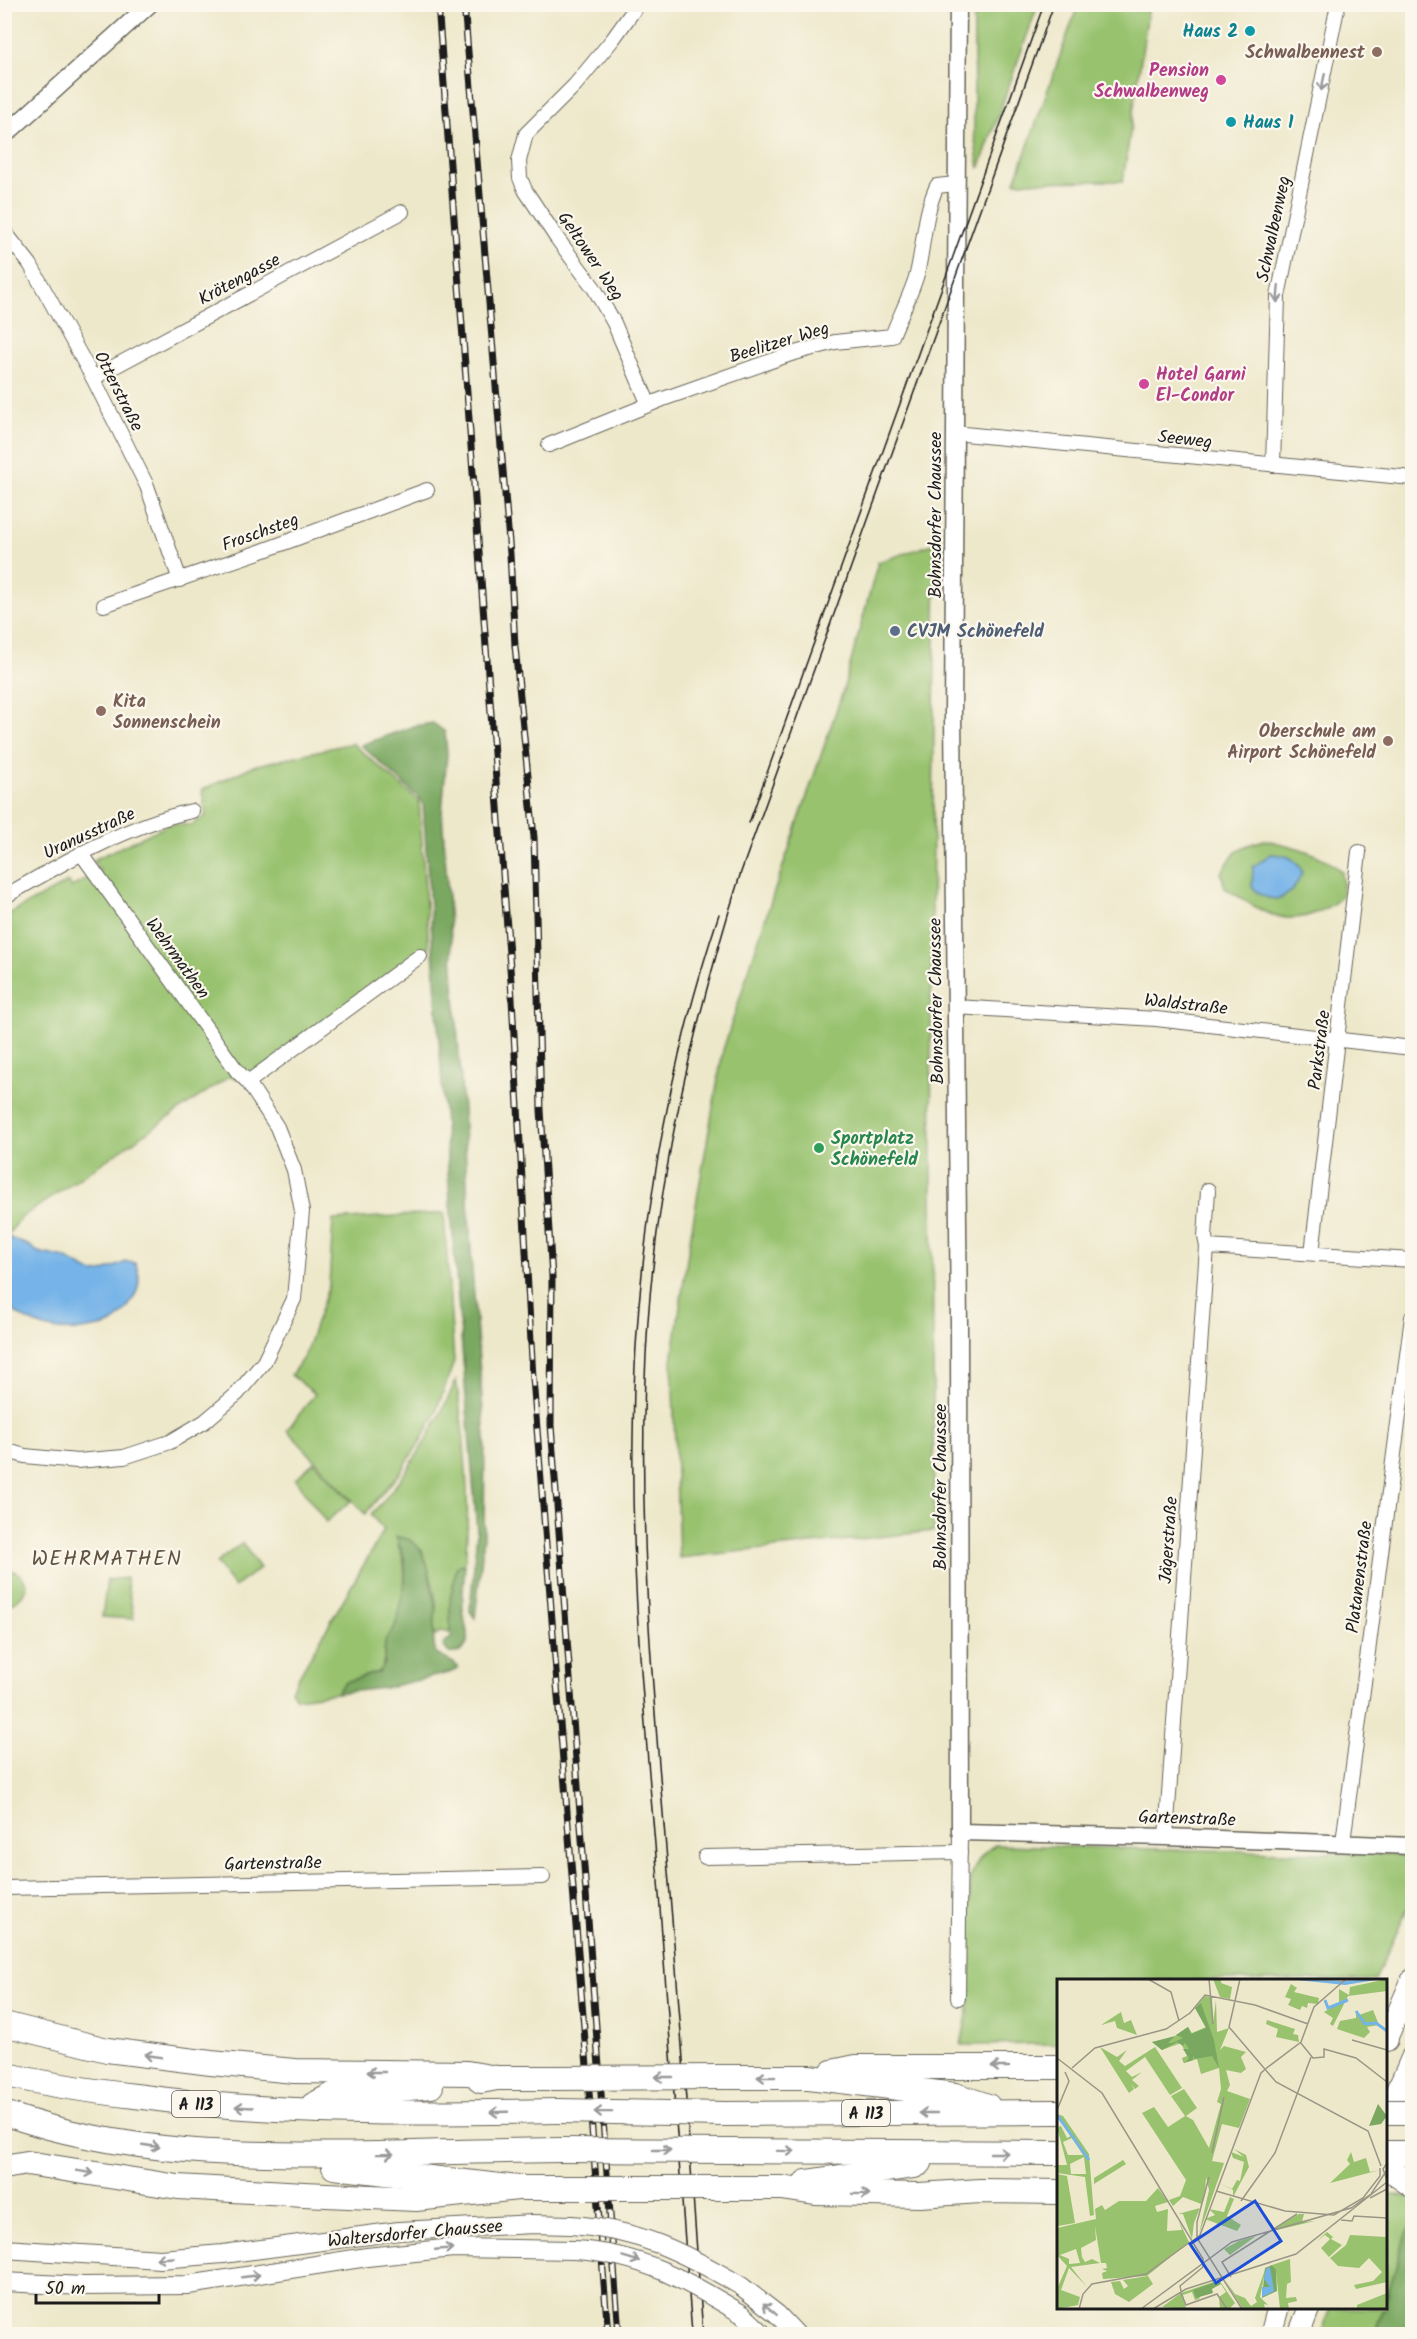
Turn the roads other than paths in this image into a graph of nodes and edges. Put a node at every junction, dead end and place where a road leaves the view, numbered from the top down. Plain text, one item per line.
1 (150, 4) edge
2 (638, 4) edge
3 (958, 4) edge
4 (1338, 4) edge
5 (4, 136) edge
6 (956, 184) junction
7 (402, 212) dead end
8 (4, 231) edge
9 (93, 378) junction
10 (649, 405) junction
11 (954, 433) junction
12 (549, 445) dead end
13 (1273, 465) junction
14 (1413, 478) edge
15 (427, 490) dead end
16 (180, 580) junction
17 (104, 605) dead end
18 (192, 811) dead end
19 (1359, 852) dead end
20 (81, 853) junction
21 (4, 897) edge
22 (420, 956) dead end
23 (956, 1007) junction
24 (1339, 1038) junction
25 (1413, 1048) edge
26 (248, 1082) junction
27 (1208, 1190) dead end
28 (1207, 1247) junction
29 (1312, 1253) junction
30 (1413, 1260) edge
31 (1413, 1317) edge
32 (4, 1450) edge
33 (960, 1832) junction
34 (1166, 1837) junction
35 (1344, 1842) junction
36 (1413, 1846) edge
37 (960, 1852) junction
38 (705, 1857) dead end
39 (543, 1877) dead end
40 (4, 1888) edge
41 (1413, 1980) edge
42 (958, 1998) dead end
43 (4, 2024) edge
44 (1387, 2037) edge
45 (1413, 2052) edge
46 (1413, 2057) edge
47 (1057, 2067) edge
48 (4, 2074) edge
49 (809, 2077) junction
50 (497, 2078) junction
51 (1396, 2092) edge
52 (303, 2110) junction
53 (1008, 2112) junction
54 (1057, 2112) edge
55 (1387, 2112) edge
56 (1413, 2112) edge
57 (4, 2113) edge
58 (1387, 2114) edge
59 (4, 2150) edge
60 (941, 2153) junction
61 (1057, 2153) edge
62 (1387, 2153) edge
63 (1413, 2153) edge
64 (284, 2156) junction
65 (1387, 2164) edge
66 (16, 2165) edge
67 (1413, 2185) edge
68 (518, 2188) junction
69 (782, 2188) junction
70 (1387, 2188) edge
71 (1057, 2192) edge
72 (4, 2249) edge
73 (4, 2282) edge
74 (1277, 2309) edge
75 (1308, 2309) edge
76 (763, 2334) edge
77 (796, 2334) edge
78 (1271, 2334) edge
79 (1299, 2334) edge

1 - 5 street
2 - 10 street, Geltower Weg
3 - 6 street, Bohnsdorfer Chaussee
4 -> 13 street, Schwalbenweg
6 - 10 street, Beelitzer Weg
6 - 11 street, Bohnsdorfer Chaussee
7 - 9 street, Krötengasse
8 - 9 street, Otterstraße
9 - 16 street, Otterstraße
10 - 12 street, Beelitzer Weg
11 - 13 street, Seeweg
11 - 23 street, Bohnsdorfer Chaussee
13 - 14 street, Seeweg
15 - 16 street, Froschsteg
16 - 17 street, Froschsteg
18 - 20 street, Uranusstraße
19 - 24 street, Parkstraße
20 - 21 street, Uranusstraße
20 - 26 street, Wehrmathen
22 - 26 street
23 - 24 street, Waldstraße
23 - 33 street, Bohnsdorfer Chaussee
24 - 25 street, Waldstraße
24 - 29 street, Parkstraße
26 - 32 street, Wehrmathen
27 - 28 street, Jägerstraße
28 - 29 street
28 - 34 street, Jägerstraße
29 - 30 street
31 - 35 street, Platanenstraße
33 - 34 street, Gartenstraße
33 - 37 street, Bohnsdorfer Chaussee
34 - 35 street, Gartenstraße
35 - 36 street, Gartenstraße
37 - 38 street
37 - 42 street, Bohnsdorfer Chaussee
39 - 40 street, Gartenstraße
41 - 44 main road
50 -> 43 highway
45 - 51 main road
46 - 51 main road
47 -> 49 highway
52 -> 48 highway, A 113
49 -> 50 highway, bridge
49 - 53 highway
50 - 52 highway
51 - 58 main road
53 -> 52 highway, A 113, bridge
53 - 54 highway, A 113
55 - 56 highway, bridge
57 -> 64 highway, A 113
59 - 66 highway
60 -> 61 highway, A 113
64 -> 60 highway, A 113, bridge
60 - 69 highway
62 - 63 highway
64 - 68 highway
65 - 67 highway
66 -> 68 highway
67 - 70 highway
68 - 69 highway, bridge
69 -> 71 highway
77 -> 72 main road, Waltersdorfer Chaussee, bridge
73 -> 76 main road, Waltersdorfer Chaussee, bridge
74 - 78 main road
75 - 79 main road

